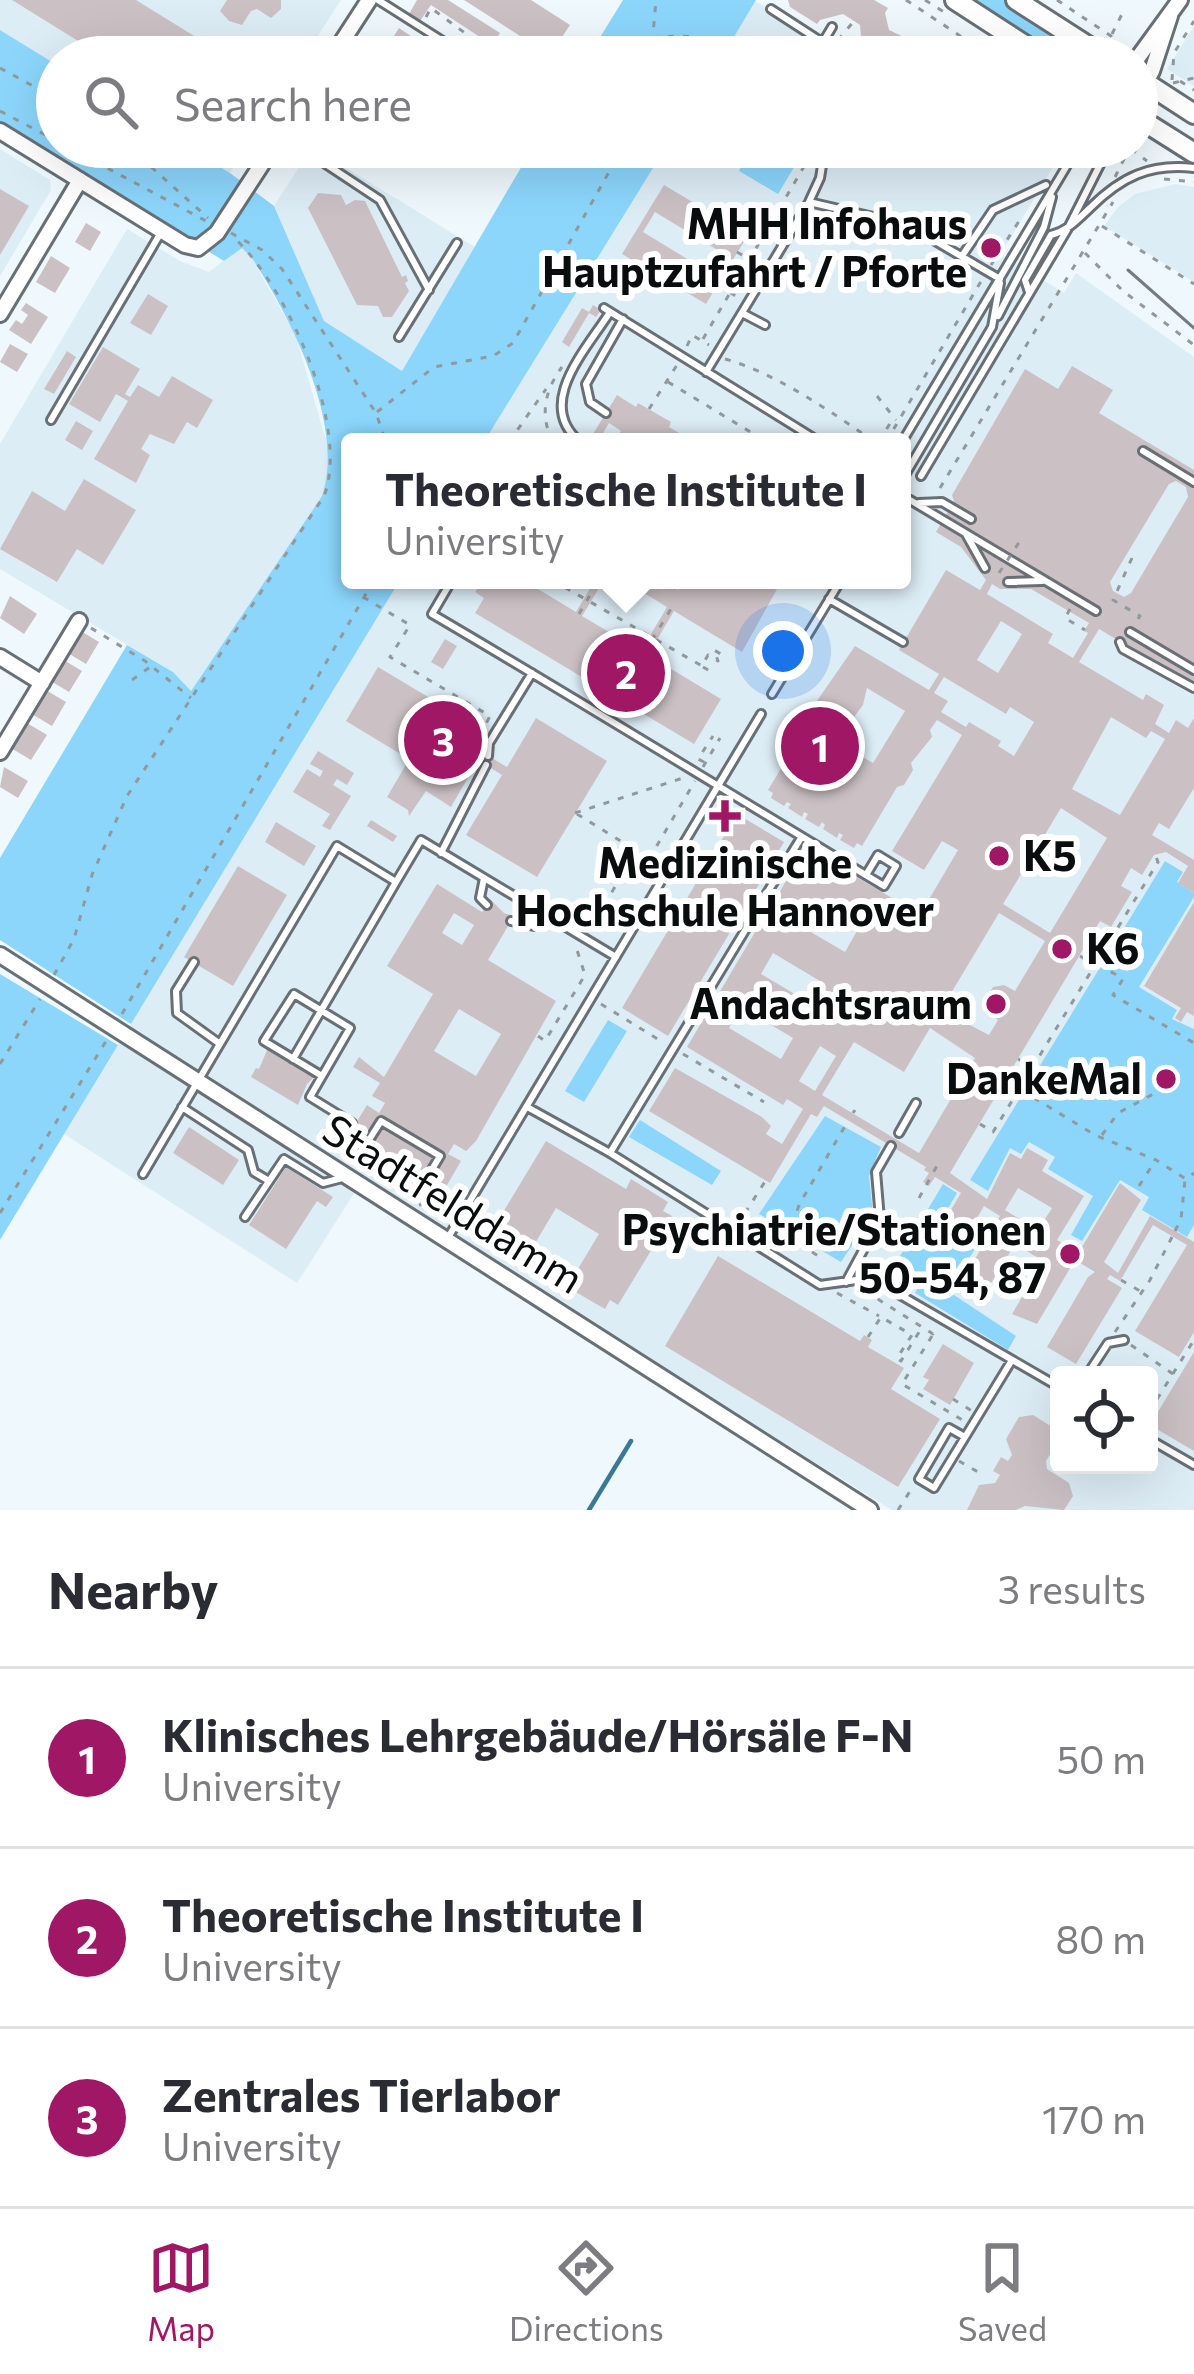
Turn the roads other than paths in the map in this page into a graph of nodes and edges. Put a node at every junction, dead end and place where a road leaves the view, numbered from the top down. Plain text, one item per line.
1 (369, 0) edge
2 (378, 0) edge
3 (955, 0) edge
4 (1016, 0) edge
5 (1180, 0) edge
6 (771, 9) dead end
7 (1171, 16) junction
8 (832, 27) dead end
9 (346, 36) edge
10 (435, 36) edge
11 (814, 36) edge
12 (827, 36) edge
13 (1011, 36) edge
14 (1082, 36) edge
15 (1155, 36) edge
16 (1158, 45) edge
17 (1158, 95) edge
18 (1194, 114) edge
19 (1158, 130) edge
20 (0, 131) edge
21 (36, 153) edge
22 (1194, 153) edge
23 (62, 168) edge
24 (259, 168) edge
25 (332, 168) edge
26 (822, 168) edge
27 (1063, 168) edge
28 (1098, 168) edge
29 (1194, 168) edge
30 (80, 179) junction
31 (1050, 187) junction
32 (809, 202) junction
33 (161, 230) junction
34 (1067, 230) junction
35 (457, 243) dead end
36 (962, 256) junction
37 (1000, 279) junction
38 (428, 290) junction
39 (742, 313) junction
40 (0, 314) edge
41 (622, 320) junction
42 (765, 325) dead end
43 (992, 327) junction
44 (400, 337) dead end
45 (706, 372) junction
46 (606, 413) dead end
47 (50, 420) dead end
48 (572, 433) edge
49 (805, 433) edge
50 (907, 433) edge
51 (1143, 451) dead end
52 (911, 465) edge
53 (921, 476) dead end
54 (1194, 482) edge
55 (911, 501) edge
56 (915, 503) junction
57 (971, 519) dead end
58 (965, 533) junction
59 (985, 568) dead end
60 (1045, 580) junction
61 (1008, 582) dead end
62 (447, 589) edge
63 (835, 589) edge
64 (829, 599) junction
65 (1096, 610) dead end
66 (79, 621) road end
67 (1130, 632) road end
68 (1120, 641) dead end
69 (903, 642) dead end
70 (0, 657) edge
71 (1194, 670) edge
72 (532, 673) junction
73 (42, 682) junction
74 (1194, 688) edge
75 (772, 694) dead end
76 (761, 714) dead end
77 (0, 752) edge
78 (719, 784) junction
79 (801, 837) junction
80 (441, 853) junction
81 (866, 875) junction
82 (484, 878) junction
83 (396, 882) junction
84 (487, 905) dead end
85 (556, 920) junction
86 (511, 921) dead end
87 (0, 955) edge
88 (616, 957) junction
89 (194, 962) dead end
90 (321, 1011) junction
91 (220, 1044) junction
92 (293, 1059) junction
93 (322, 1076) junction
94 (198, 1080) junction
95 (916, 1103) dead end
96 (182, 1107) junction
97 (529, 1108) junction
98 (352, 1123) dead end
99 (899, 1133) dead end
100 (891, 1146) dead end
101 (362, 1151) dead end
102 (610, 1153) junction
103 (142, 1174) dead end
104 (346, 1176) junction
105 (269, 1181) junction
106 (422, 1186) dead end
107 (245, 1217) dead end
108 (447, 1239) junction
109 (845, 1282) junction
110 (1124, 1340) road end
111 (1012, 1360) junction
112 (1093, 1366) edge
113 (1050, 1382) edge
114 (965, 1437) junction
115 (1158, 1444) edge
116 (1194, 1465) edge
117 (870, 1510) edge

1 - 9 street
2 - 10 lane
3 - 13 main road
4 - 14 main road
5 - 7 street
6 - 11 lane
7 - 15 street
7 - 16 street
8 - 12 lane
17 - 18 main road
19 - 22 main road
20 - 21 street
23 - 30 street
24 - 33 street
25 - 38 lane
26 - 32 lane
27 - 31 lane
28 - 34 lane
29 - 34 lane
30 - 33 street
30 - 40 street
31 - 36 lane
31 - 37 lane
31 - 43 lane
32 - 36 lane
32 - 39 lane
33 - 47 lane
34 - 53 lane
35 - 38 lane
36 - 37 lane
37 - 43 lane
37 - 50 lane
38 - 44 lane
39 - 42 lane
39 - 45 lane
41 - 45 lane
41 - 46 lane
41 - 48 lane
43 - 52 lane
45 - 49 lane
51 - 54 lane
55 - 56 lane
56 - 57 lane
56 - 58 lane
58 - 59 lane
58 - 60 lane
60 - 61 lane
60 - 65 lane
62 - 72 lane
63 - 64 lane
64 - 69 lane
64 - 75 lane
66 - 73 street
67 - 71 lane
68 - 74 lane
70 - 73 street
72 - 78 lane
72 - 80 lane
73 - 77 street
76 - 78 lane
78 - 79 lane
78 - 88 lane
79 - 81 lane
79 - 102 lane
80 - 82 lane
80 - 83 lane
81 - 81 lane
82 - 84 lane
82 - 85 lane
83 - 90 lane
83 - 91 lane
85 - 86 lane
85 - 88 lane
87 - 94 street, Stadtfelddamm
88 - 97 lane
89 - 91 lane
90 - 92 lane
90 - 92 lane
90 - 93 lane
91 - 94 lane
92 - 93 lane
93 - 98 lane
94 - 96 lane
94 - 104 street, Stadtfelddamm
95 - 99 lane
96 - 103 lane
96 - 105 lane
97 - 102 lane
97 - 108 lane
100 - 109 lane
101 - 106 lane
102 - 109 lane
104 - 105 lane
104 - 108 street, Stadtfelddamm
105 - 107 lane
108 - 117 street, Stadtfelddamm
109 - 111 lane
110 - 112 lane
111 - 113 lane
111 - 114 lane
114 - 114 lane
115 - 116 lane

